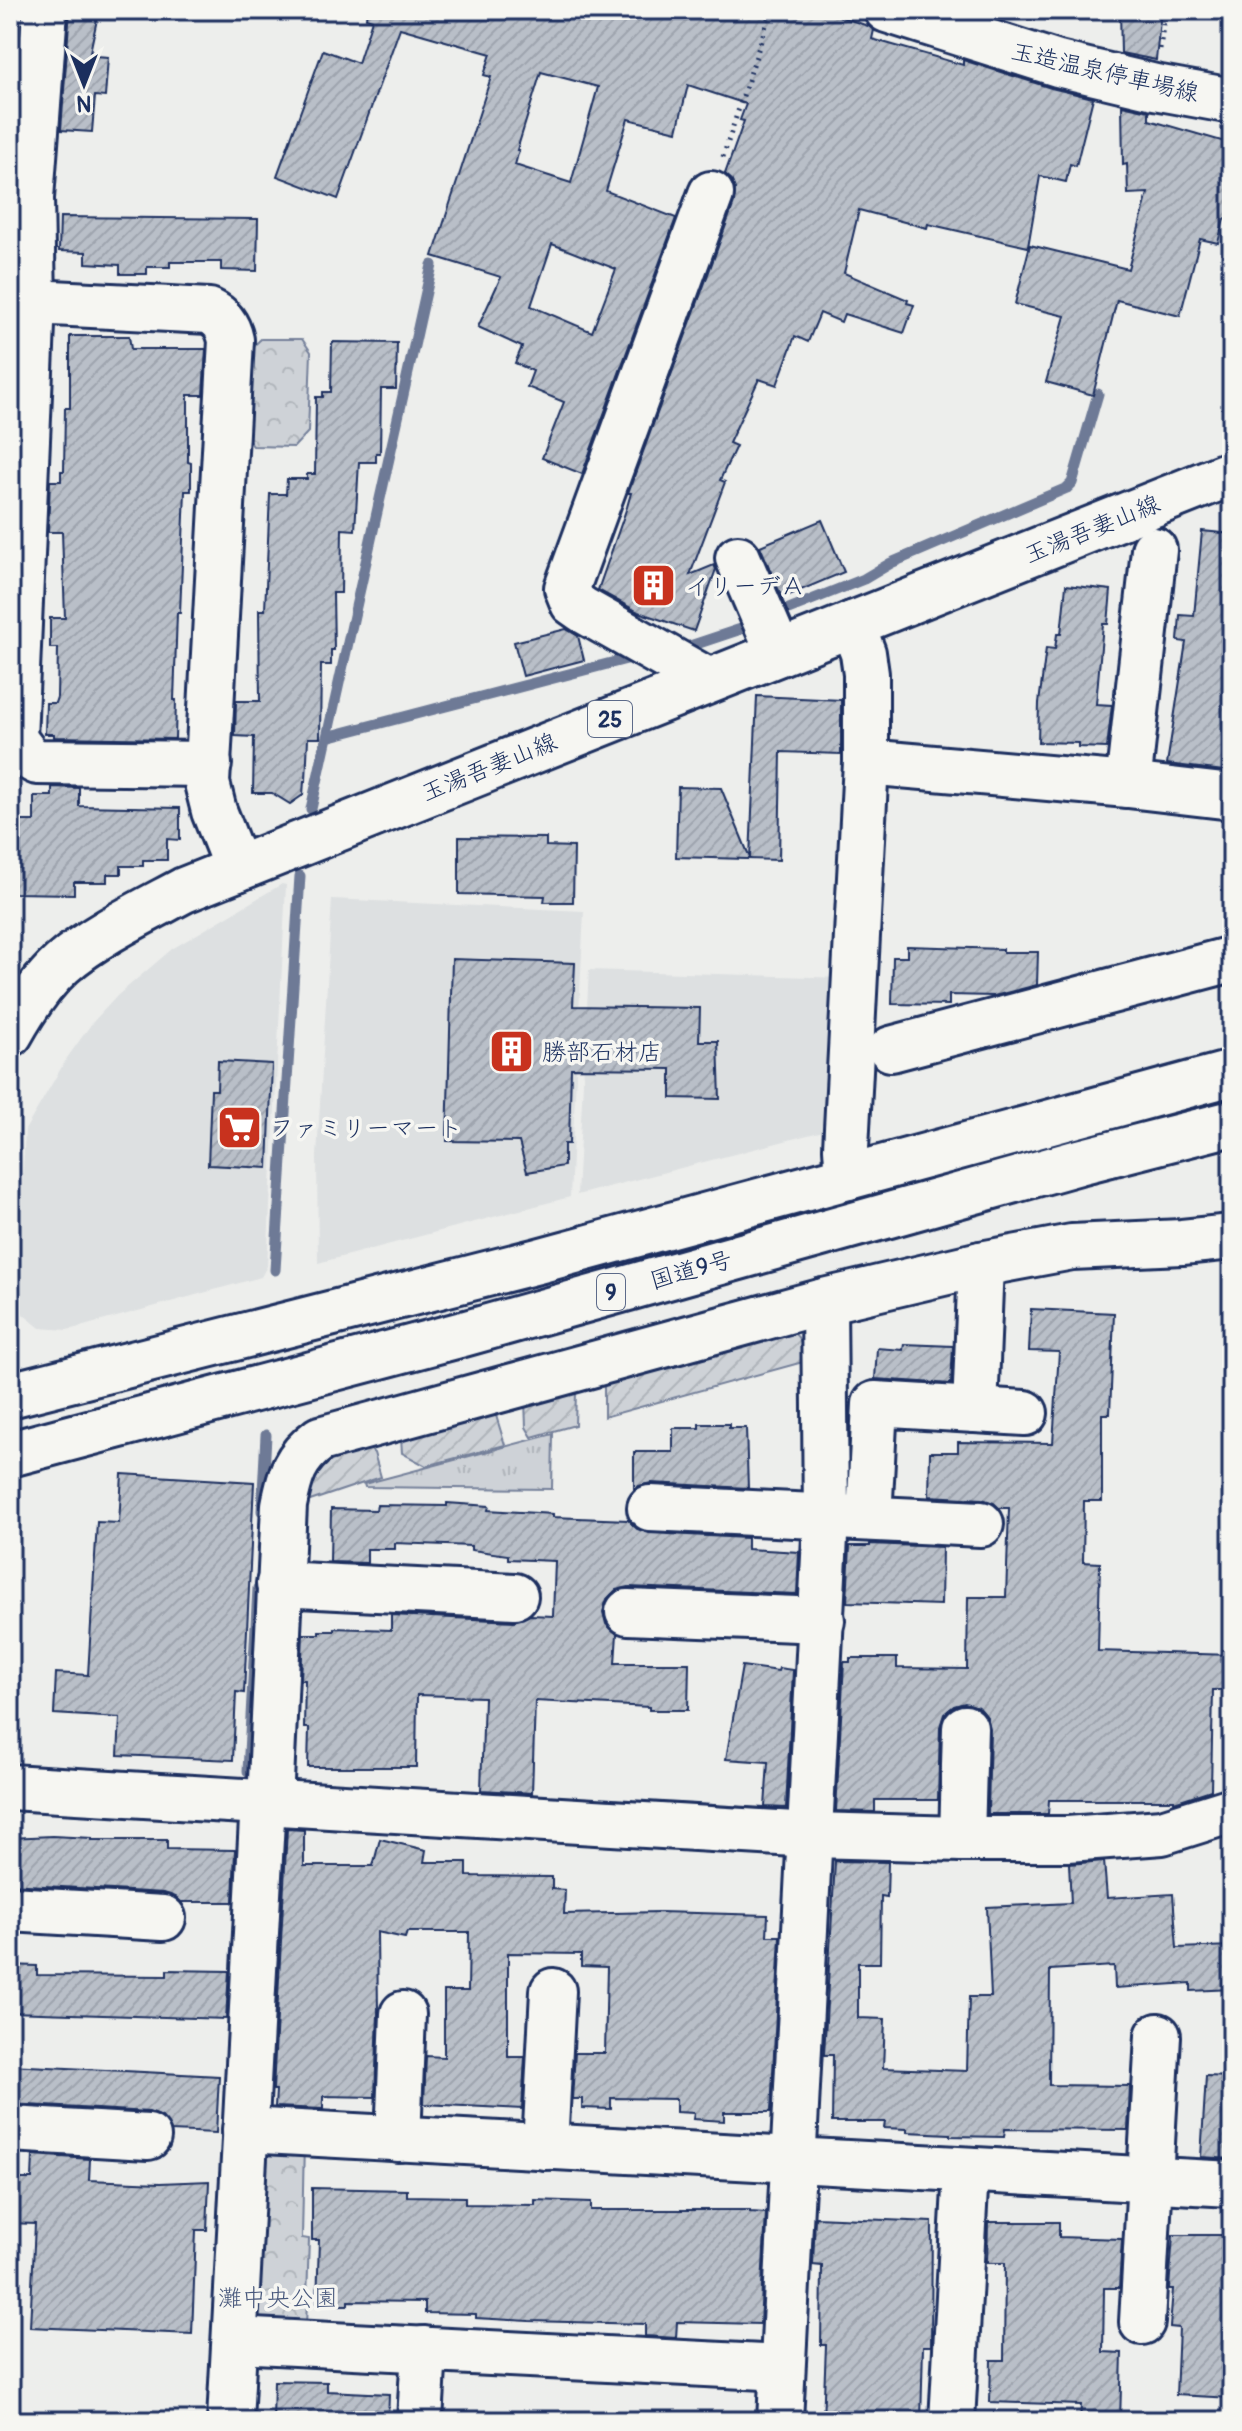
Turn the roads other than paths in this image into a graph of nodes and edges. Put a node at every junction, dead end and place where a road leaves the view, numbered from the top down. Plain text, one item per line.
1 (45, 10) edge
2 (887, 10) edge
3 (1232, 101) edge
4 (711, 194) road end
5 (33, 302) junction
6 (1232, 473) edge
7 (1154, 550) dead end
8 (738, 558) dead end
9 (852, 624) junction
10 (779, 653) junction
11 (707, 680) junction
12 (15, 754) edge
13 (866, 762) junction
14 (209, 764) junction
15 (1128, 785) junction
16 (1232, 797) edge
17 (237, 869) junction
18 (1232, 959) edge
19 (13, 1021) edge
20 (891, 1049) dead end
21 (1218, 1077) edge
22 (1222, 1126) edge
23 (848, 1177) junction
24 (1232, 1237) edge
25 (981, 1264) junction
26 (824, 1301) junction
27 (10, 1395) edge
28 (975, 1410) junction
29 (1025, 1413) dead end
30 (10, 1454) edge
31 (650, 1508) dead end
32 (826, 1517) junction
33 (869, 1518) junction
34 (981, 1524) dead end
35 (279, 1584) junction
36 (515, 1596) dead end
37 (628, 1612) dead end
38 (822, 1620) junction
39 (965, 1728) dead end
40 (10, 1787) edge
41 (266, 1802) junction
42 (1232, 1810) edge
43 (812, 1835) junction
44 (962, 1839) junction
45 (10, 1909) edge
46 (163, 1918) dead end
47 (553, 1991) dead end
48 (403, 2014) dead end
49 (1158, 2036) dead end
50 (10, 2129) edge
51 (245, 2130) junction
52 (148, 2137) dead end
53 (398, 2139) junction
54 (545, 2147) junction
55 (793, 2160) junction
56 (966, 2171) junction
57 (1149, 2180) junction
58 (1232, 2184) edge
59 (1142, 2322) dead end
60 (235, 2340) junction
61 (424, 2349) junction
62 (782, 2368) junction
63 (230, 2421) edge
64 (420, 2421) edge
65 (780, 2421) edge
66 (952, 2421) edge

1 - 5 main road
2 - 3 main road, 玉造温泉停車場線
4 - 11 main road
5 - 12 main road
5 - 14 main road
6 - 9 main road, 玉湯吾妻山線 / 25
7 - 15 main road
8 - 10 main road
9 - 10 main road, 玉湯吾妻山線 / 25
9 - 13 main road
10 - 11 main road, 玉湯吾妻山線 / 25
11 - 17 main road, 玉湯吾妻山線 / 25
12 - 14 main road
13 - 15 main road
13 - 23 main road
14 - 17 main road
15 - 16 main road
17 - 19 main road, 玉湯吾妻山線 / 25
18 - 20 main road
21 - 23 main road, 国道9号 / 9
22 - 30 main road, 国道9号 / 9
23 - 27 main road, 国道9号 / 9
24 - 25 main road
25 - 26 main road
25 - 28 main road
26 - 32 main road
26 - 35 main road
28 - 29 main road
28 - 33 main road
31 - 32 main road
32 - 33 main road
32 - 38 main road
33 - 34 main road
35 - 36 main road
35 - 41 main road
37 - 38 main road
38 - 43 main road
39 - 44 main road
40 - 41 main road
41 - 43 main road
41 - 51 main road
42 - 44 main road
43 - 44 main road
43 - 55 main road
45 - 46 main road
47 - 54 main road
48 - 53 main road
49 - 57 main road
50 - 52 main road
51 - 53 main road
51 - 60 main road
53 - 54 main road
54 - 55 main road
55 - 56 main road
55 - 62 main road
56 - 57 main road
56 - 66 main road
57 - 58 main road
57 - 59 main road
60 - 61 main road
60 - 63 main road
61 - 62 main road
61 - 64 main road
62 - 65 main road

